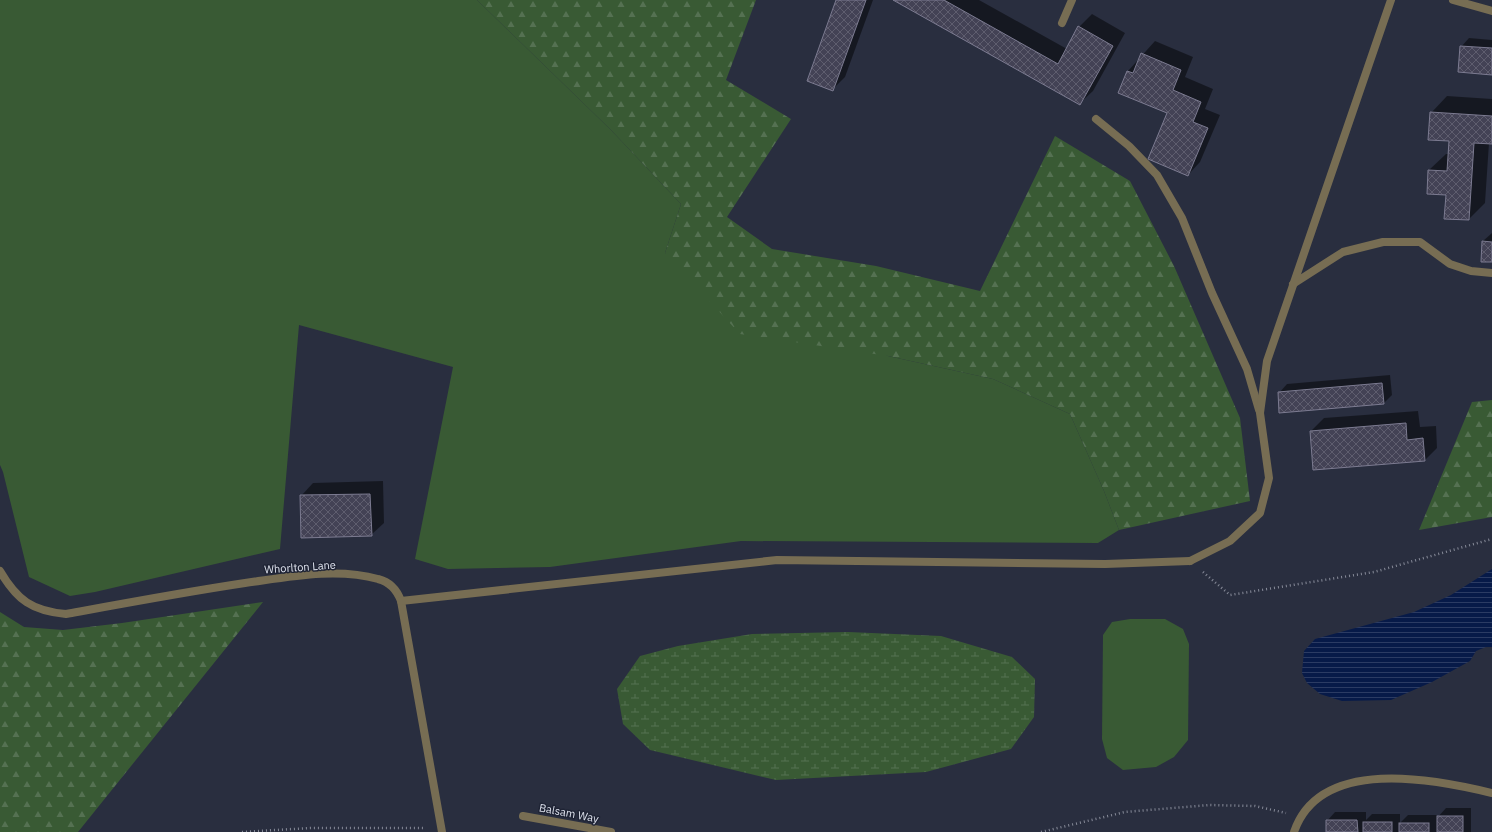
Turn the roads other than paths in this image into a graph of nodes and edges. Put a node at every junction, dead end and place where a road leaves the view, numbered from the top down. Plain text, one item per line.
1 (1072, 0) edge
2 (1391, 0) edge
3 (1453, 0) edge
4 (1492, 11) edge
5 (1062, 23) dead end
6 (1096, 119) dead end
7 (1492, 273) edge
8 (1293, 284) junction
9 (1260, 412) junction
10 (0, 571) edge
11 (401, 600) junction
12 (1492, 793) edge
13 (523, 816) dead end
14 (442, 830) edge
15 (611, 832) edge
16 (1294, 832) edge

1 - 5 street
2 - 8 street
3 - 4 street
6 - 9 street
7 - 8 street
8 - 9 street
9 - 11 street
10 - 11 street, Whorlton Lane
11 - 14 street, Whorlton Lane
12 - 16 street
13 - 15 street, Balsam Way

